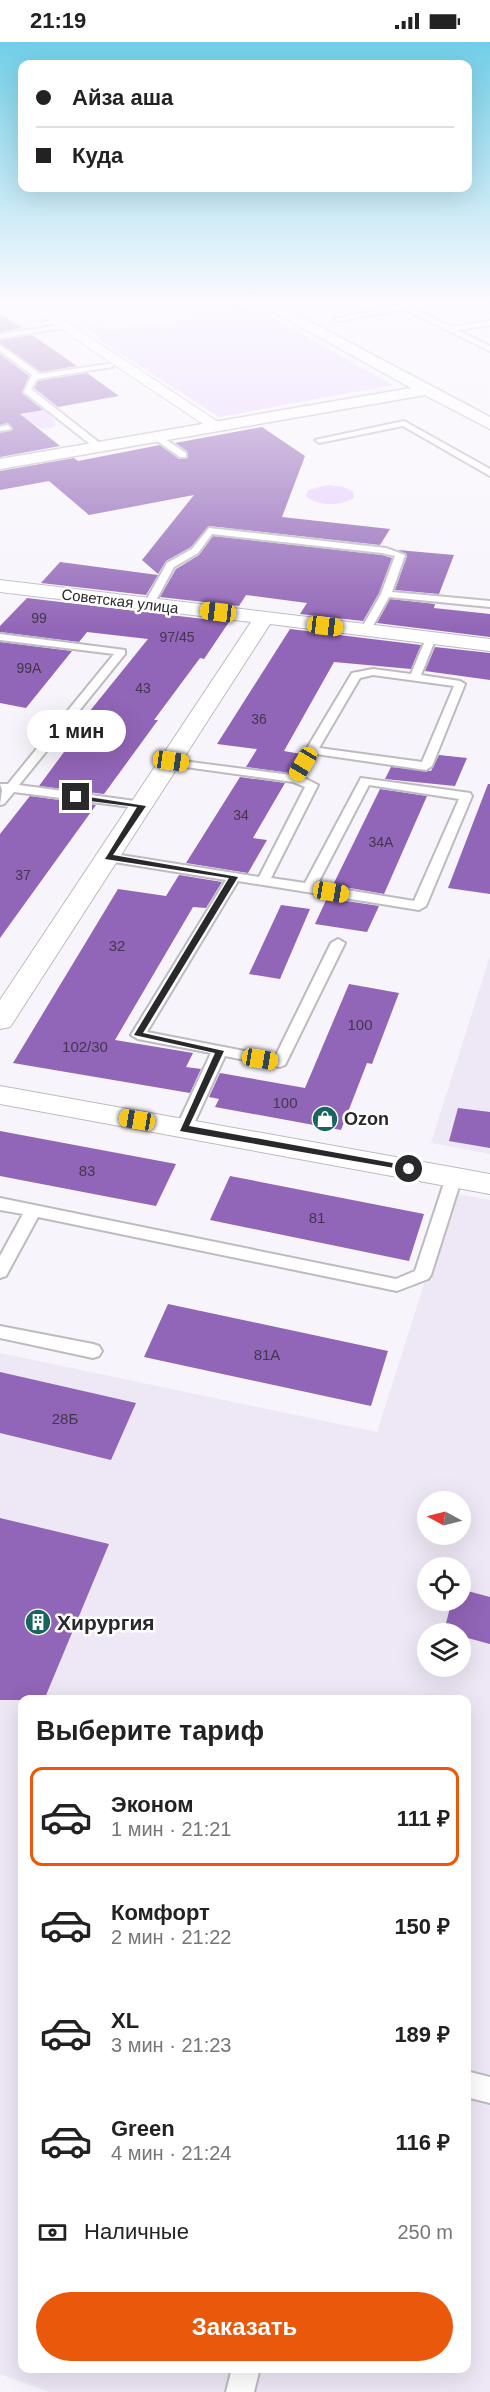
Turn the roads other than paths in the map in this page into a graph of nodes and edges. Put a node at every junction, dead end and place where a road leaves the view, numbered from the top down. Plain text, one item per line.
1 (56, 413) edge
2 (196, 413) edge
3 (290, 413) edge
4 (469, 413) edge
5 (490, 424) edge
6 (215, 425) junction
7 (156, 436) junction
8 (319, 440) dead end
9 (98, 446) junction
10 (183, 455) dead end
11 (0, 464) edge
12 (490, 473) edge
13 (0, 586) edge
14 (386, 594) junction
15 (149, 604) junction
16 (490, 604) edge
17 (264, 618) junction
18 (365, 631) junction
19 (0, 637) edge
20 (431, 638) junction
21 (490, 645) edge
22 (415, 678) junction
23 (312, 750) junction
24 (171, 761) junction
25 (295, 779) junction
26 (5, 787) edge
27 (0, 801) edge
28 (142, 806) junction
29 (108, 857) junction
30 (234, 877) junction
31 (263, 881) junction
32 (309, 888) junction
33 (338, 943) dead end
34 (0, 1021) edge
35 (220, 1051) junction
36 (0, 1095) edge
37 (184, 1128) junction
38 (454, 1177) junction
39 (490, 1184) edge
40 (0, 1204) edge
41 (33, 1211) junction
42 (0, 1272) edge
43 (0, 1332) edge
44 (93, 1351) dead end
45 (471, 2085) edge
46 (490, 2090) edge
47 (245, 2373) edge
48 (240, 2392) edge

1 - 9 lane
2 - 6 street
3 - 6 street
4 - 5 street
6 - 7 street
7 - 9 street
7 - 10 lane
8 - 12 lane
9 - 11 street
13 - 15 street, Советская улица
14 - 15 lane
14 - 16 lane
14 - 18 lane
15 - 17 street, Советская улица
17 - 18 street, Советская улица
17 - 24 street
18 - 20 street, Советская улица
19 - 26 lane
20 - 21 street, Советская улица
20 - 22 lane
22 - 23 lane
22 - 23 lane
23 - 25 lane
24 - 25 lane
24 - 28 street
25 - 31 lane
26 - 27 lane
26 - 28 lane
28 - 29 street
29 - 30 lane
29 - 34 street
30 - 31 lane
30 - 35 lane
31 - 32 lane
32 - 32 lane
33 - 35 lane
35 - 37 lane
36 - 37 street
37 - 38 street
38 - 39 street
38 - 41 lane
40 - 41 lane
41 - 42 lane
43 - 44 lane
45 - 46 lane
47 - 48 lane

